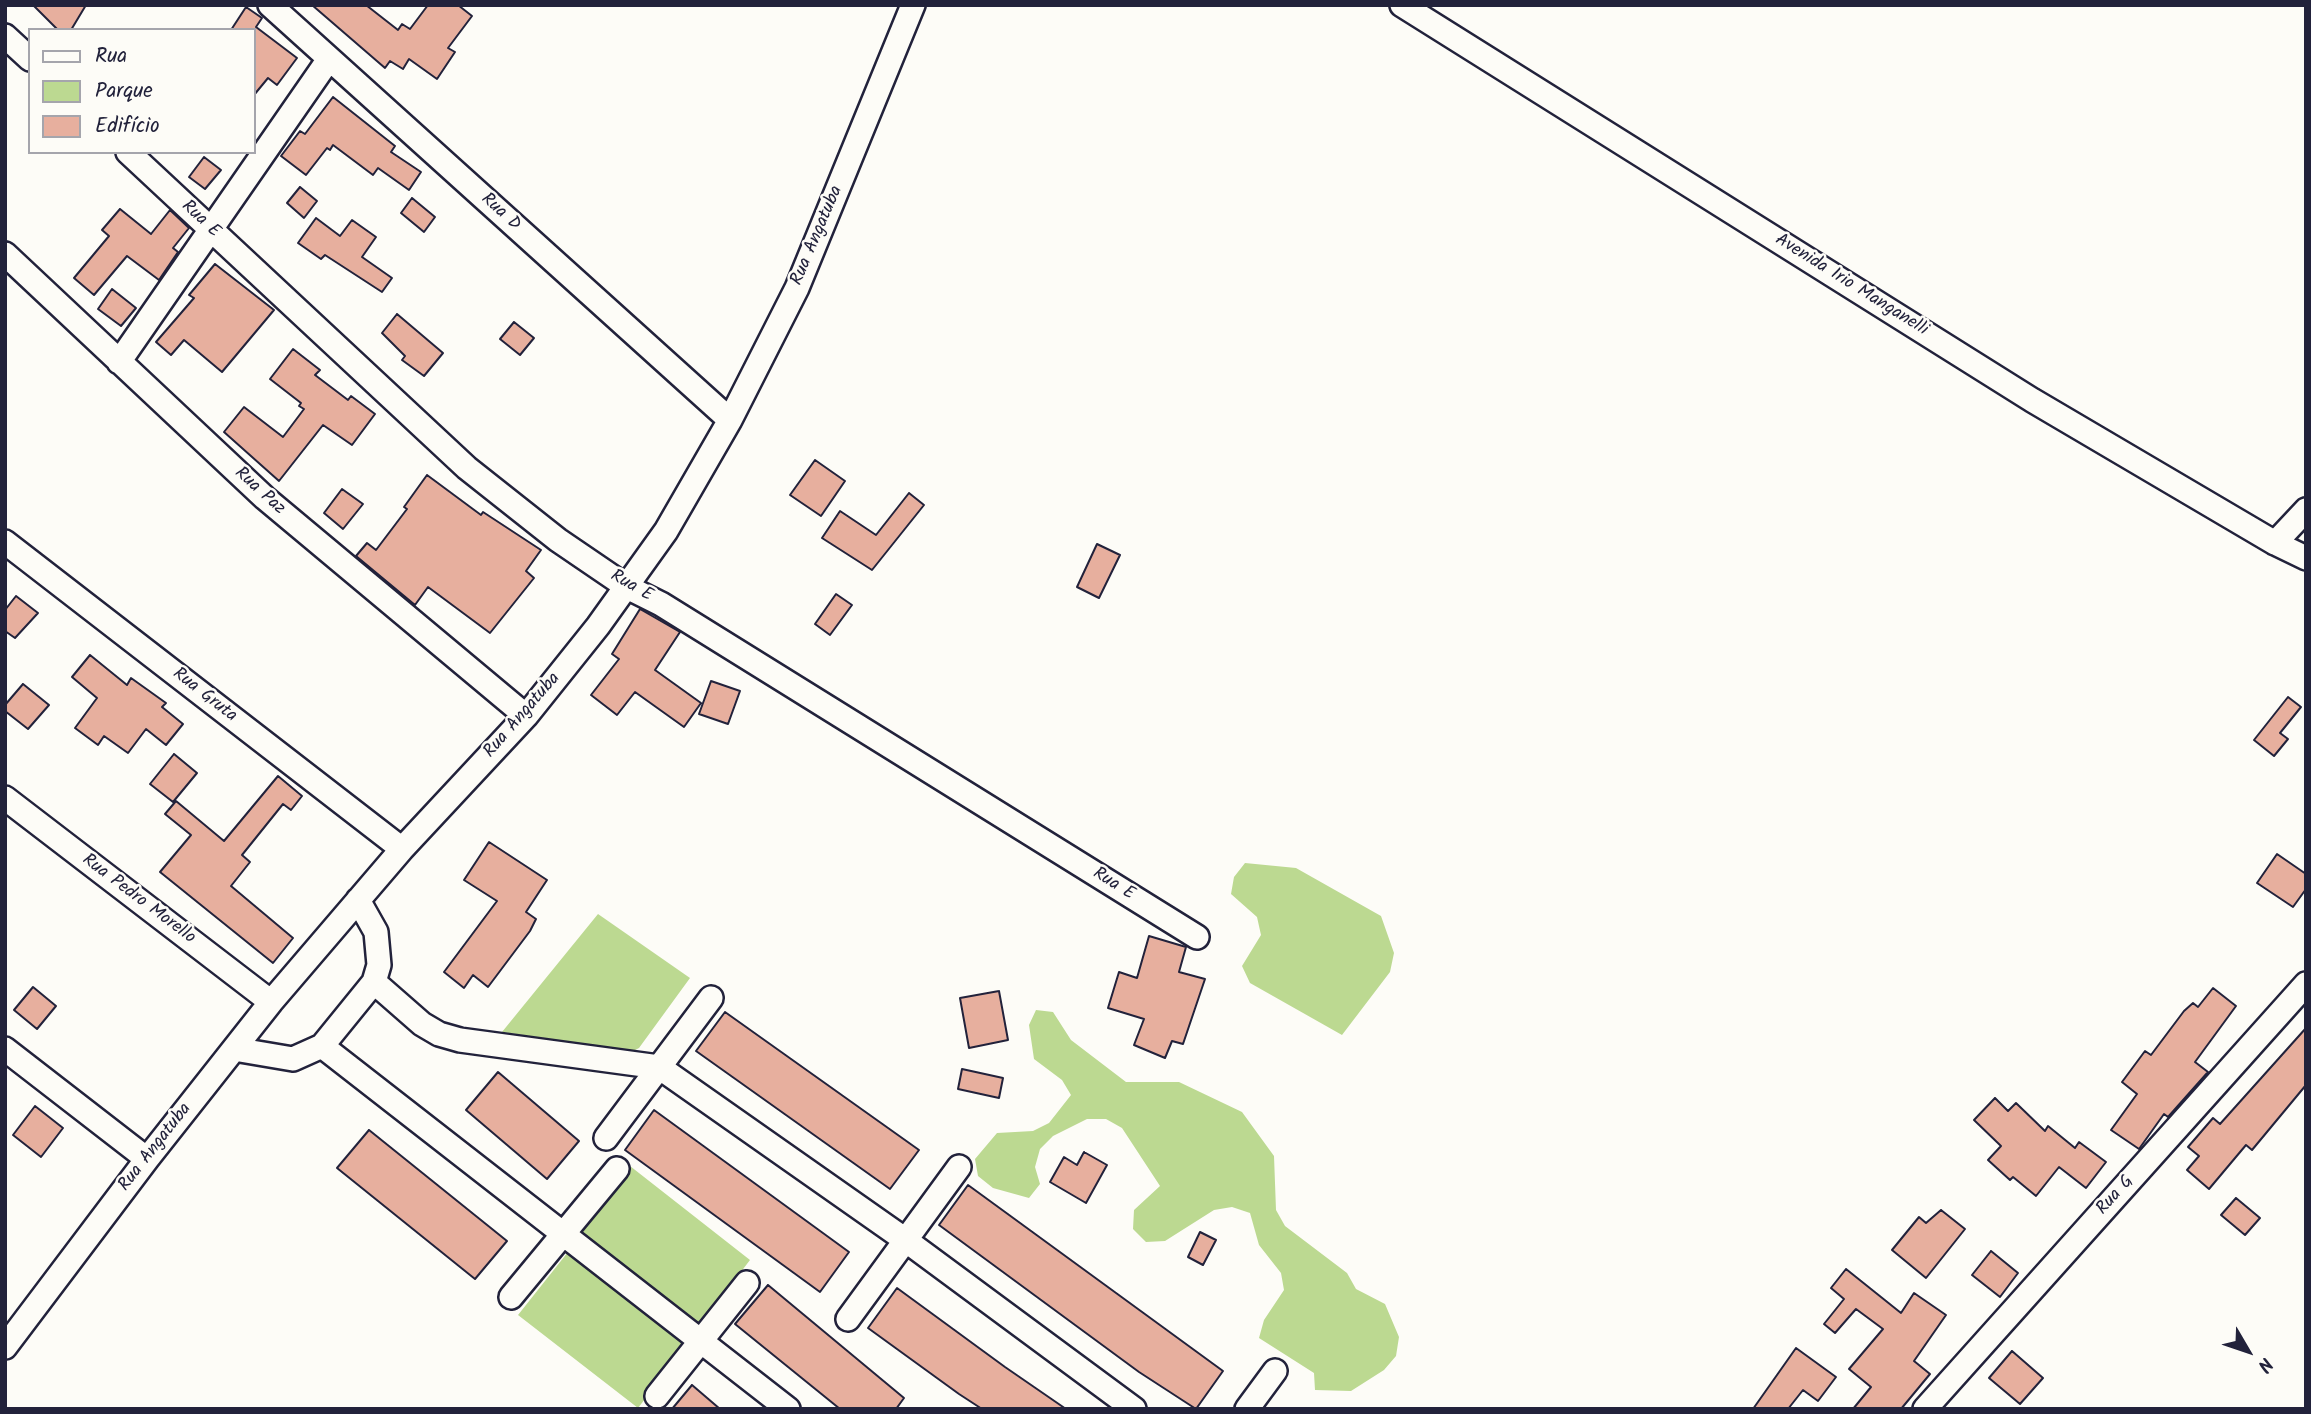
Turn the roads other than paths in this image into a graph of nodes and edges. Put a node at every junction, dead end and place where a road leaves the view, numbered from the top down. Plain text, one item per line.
1 (270, 5) edge
2 (913, 5) edge
3 (1402, 5) edge
4 (5, 36) edge
5 (28, 57) edge
6 (329, 58) junction
7 (130, 154) edge
8 (211, 231) junction
9 (5, 254) edge
10 (118, 362) junction
11 (730, 421) junction
12 (2306, 510) edge
13 (5, 542) edge
14 (2275, 543) junction
15 (2306, 558) edge
16 (627, 587) junction
17 (526, 716) junction
18 (5, 798) edge
19 (402, 849) junction
20 (358, 900) junction
21 (1197, 937) dead end
22 (374, 982) junction
23 (2306, 984) edge
24 (711, 998) dead end
25 (271, 1002) junction
26 (322, 1046) junction
27 (5, 1049) edge
28 (234, 1049) junction
29 (659, 1067) junction
30 (606, 1138) dead end
31 (147, 1159) junction
32 (959, 1167) dead end
33 (617, 1169) dead end
34 (563, 1235) junction
35 (904, 1239) junction
36 (747, 1283) dead end
37 (512, 1297) dead end
38 (848, 1319) dead end
39 (700, 1340) junction
40 (5, 1347) edge
41 (1275, 1371) dead end
42 (657, 1396) dead end
43 (788, 1409) edge
44 (1134, 1409) edge
45 (1247, 1409) edge
46 (1926, 1409) edge

1 - 6 street, Rua D
2 - 11 street, Rua Angatuba
3 - 14 street, Avenida Irio Manganelli
4 - 5 street
6 - 8 street
6 - 11 street, Rua D
7 - 8 street, Rua E
8 - 10 street
8 - 16 street, Rua E
9 - 10 street, Rua Paz
10 - 17 street, Rua Paz
11 - 16 street, Rua Angatuba
12 - 14 street
13 - 19 street, Rua Gruta
14 - 15 street, Avenida Irio Manganelli
16 - 17 street, Rua Angatuba
16 - 21 street, Rua E
17 - 19 street, Rua Angatuba
18 - 25 street, Rua Pedro Morello
19 - 20 street, Rua Angatuba
20 - 22 street
20 - 25 street, Rua Angatuba
22 - 26 street
22 - 29 street
23 - 46 street, Rua G
24 - 29 street
25 - 28 street, Rua Angatuba
26 - 28 street
26 - 34 street
27 - 31 street
28 - 31 street, Rua Angatuba
29 - 30 street
29 - 35 street
31 - 40 street, Rua Angatuba
32 - 35 street
33 - 34 street
34 - 37 street
34 - 39 street
35 - 38 street
35 - 44 street
36 - 39 street
39 - 42 street
39 - 43 street
41 - 45 street

